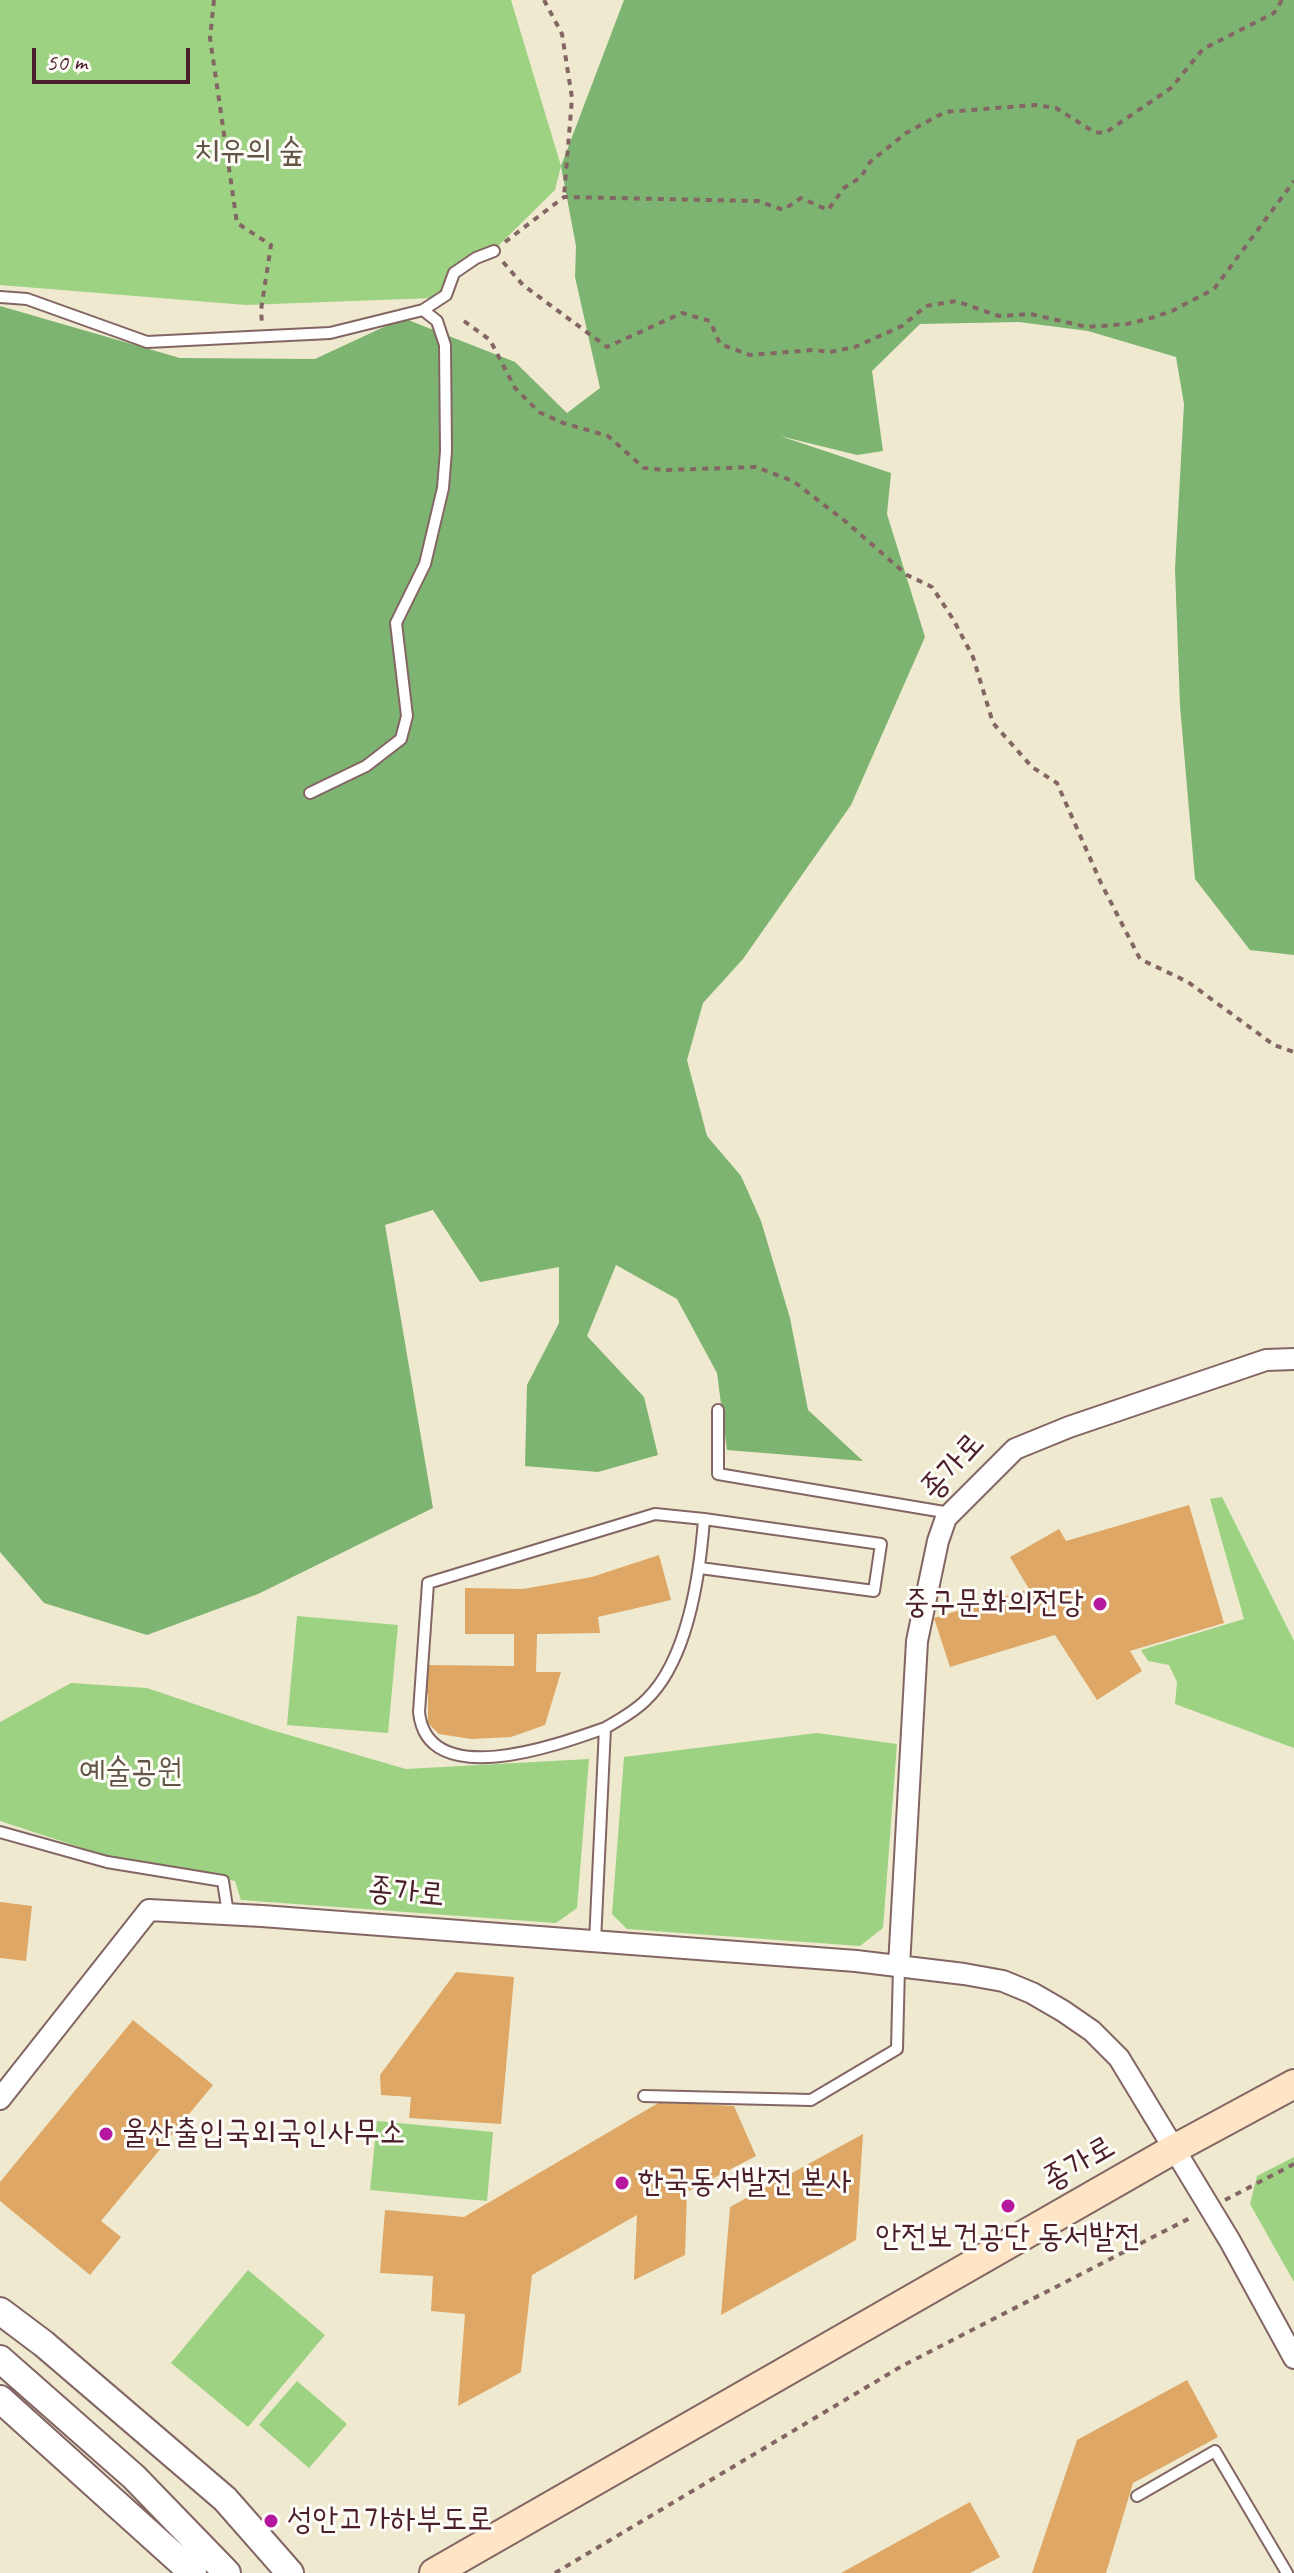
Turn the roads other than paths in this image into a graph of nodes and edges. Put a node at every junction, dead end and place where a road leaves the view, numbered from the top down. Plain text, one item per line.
1 (494, 251) road end
2 (0, 297) edge
3 (423, 310) junction
4 (310, 793) dead end
5 (1294, 1359) edge
6 (718, 1410) dead end
7 (950, 1513) junction
8 (704, 1519) junction
9 (700, 1568) junction
10 (605, 1728) junction
11 (0, 1832) edge
12 (228, 1914) junction
13 (595, 1942) junction
14 (899, 1966) junction
15 (1294, 2084) edge
16 (644, 2096) dead end
17 (0, 2099) edge
18 (1174, 2149) junction
19 (0, 2311) edge
20 (1294, 2358) edge
21 (0, 2359) edge
22 (0, 2399) edge
23 (1137, 2496) dead end
24 (193, 2573) edge
25 (227, 2573) edge
26 (290, 2573) edge
27 (434, 2573) edge
28 (1287, 2573) edge

1 - 3 lane
2 - 3 lane
3 - 4 lane
5 - 7 street, 종가로
6 - 7 lane
7 - 14 street, 종가로
8 - 9 lane
8 - 9 lane
8 - 10 lane
9 - 10 lane
10 - 13 lane
11 - 12 lane
12 - 13 street, 종가로
12 - 17 street, 종가로
13 - 14 street, 종가로
14 - 16 lane
14 - 18 street, 종가로
15 - 18 main road, 종가로
18 - 20 street, 종가로
18 - 27 main road, 종가로
19 - 26 street
21 - 25 street
22 - 24 street
23 - 28 lane

